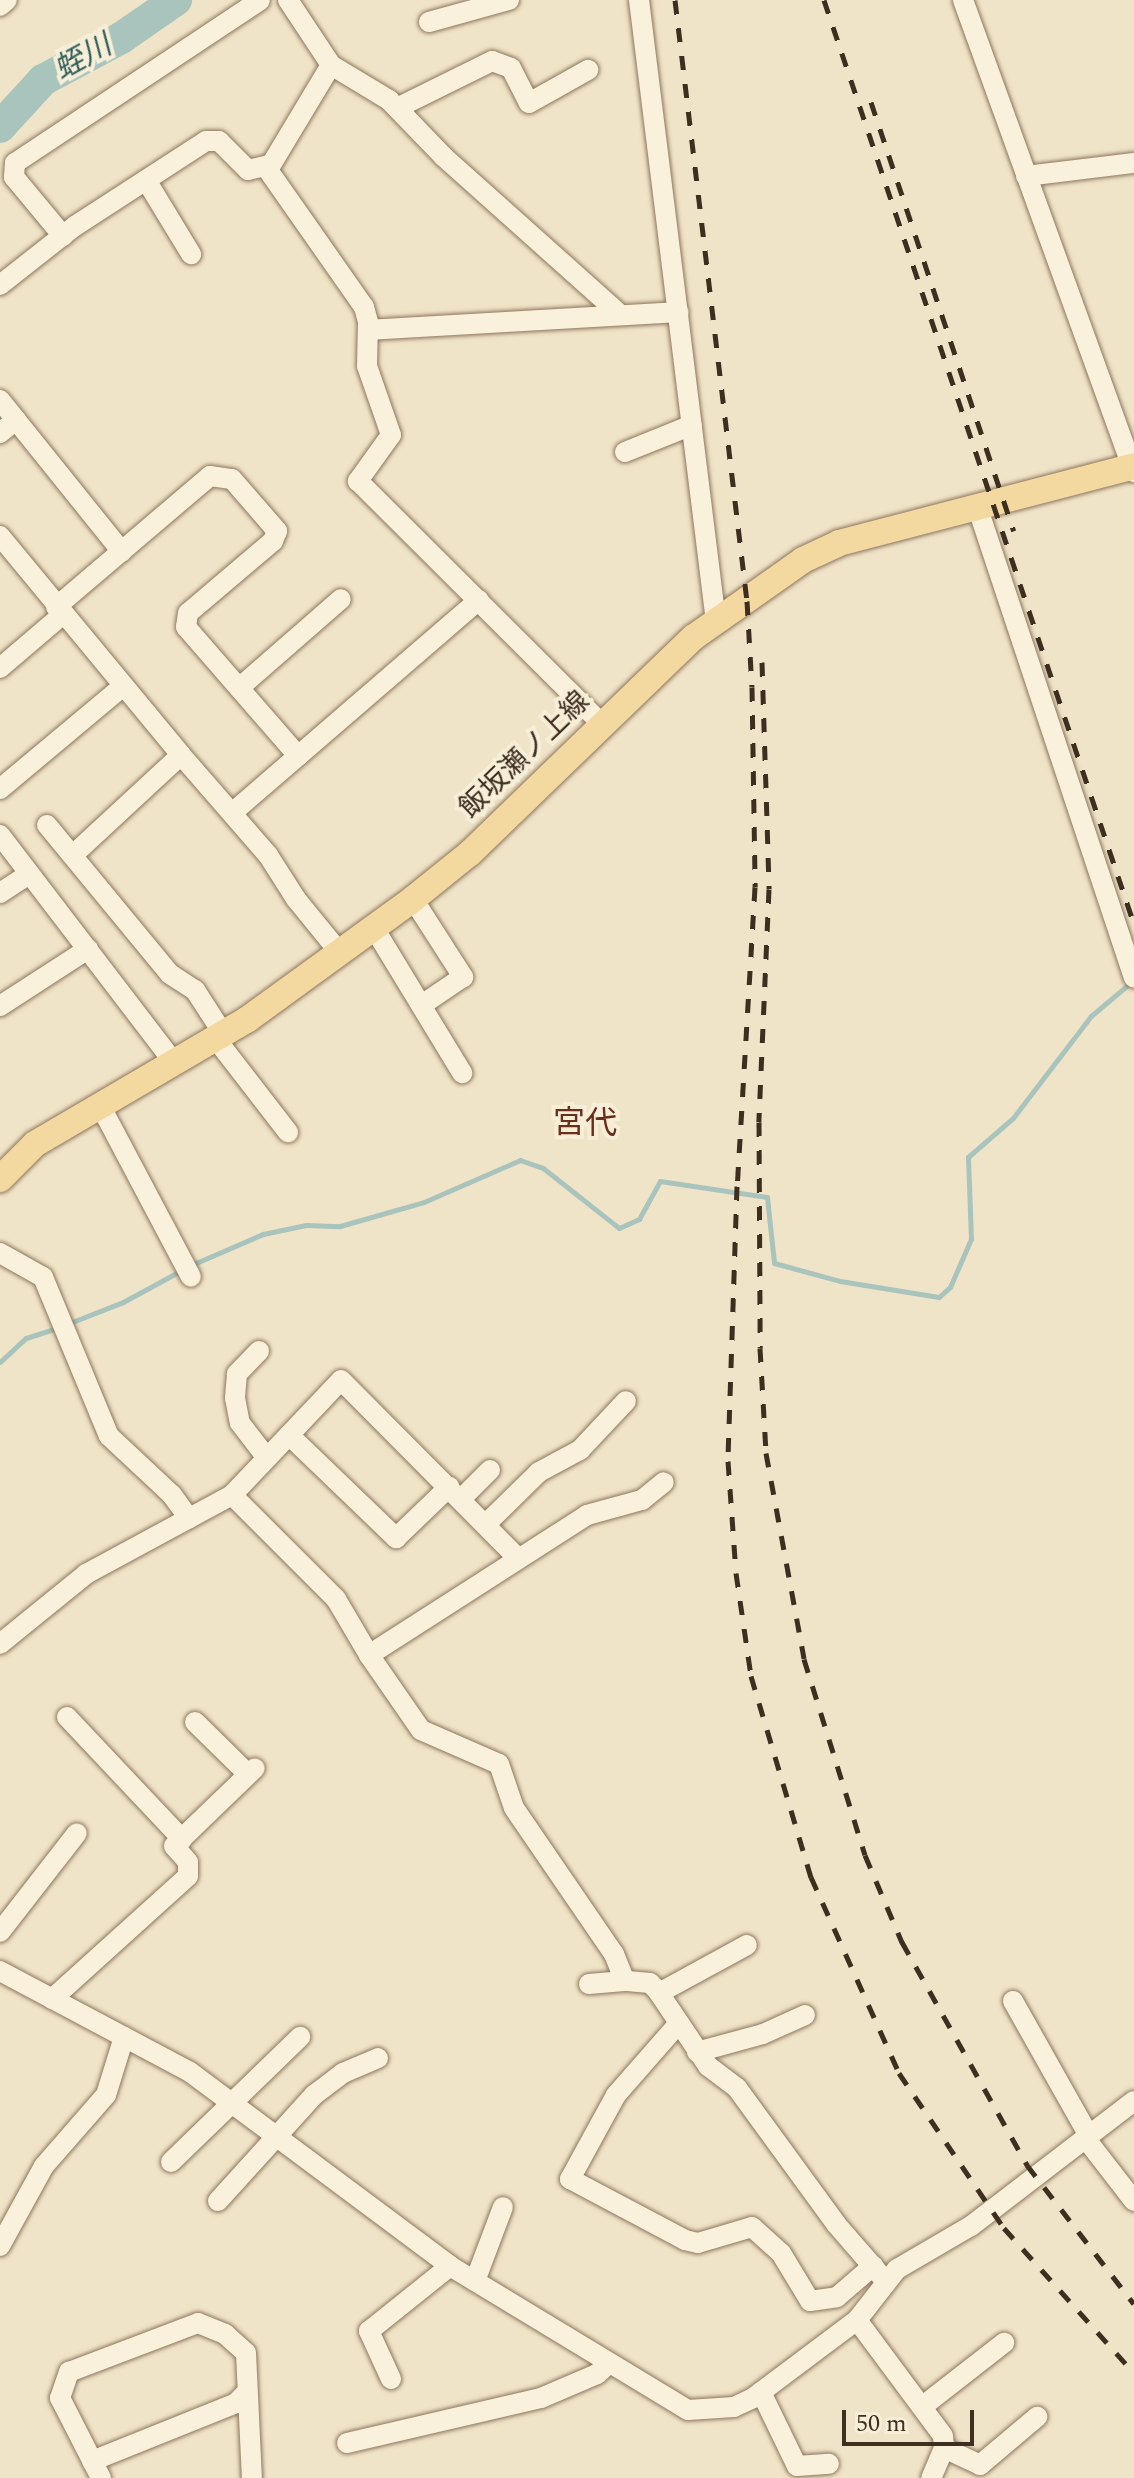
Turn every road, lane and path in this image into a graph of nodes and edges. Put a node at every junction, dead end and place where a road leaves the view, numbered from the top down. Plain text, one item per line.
1 (7, 0) edge
2 (260, 0) edge
3 (288, 0) edge
4 (509, 0) edge
5 (639, 0) edge
6 (963, 0) edge
7 (0, 6) edge
8 (429, 22) dead end
9 (331, 65) junction
10 (588, 70) dead end
11 (397, 108) junction
12 (1134, 163) edge
13 (270, 165) junction
14 (1026, 176) junction
15 (146, 180) junction
16 (63, 236) junction
17 (191, 254) dead end
18 (0, 285) edge
19 (678, 312) junction
20 (621, 315) junction
21 (368, 330) junction
22 (0, 400) edge
23 (692, 425) junction
24 (8, 426) edge
25 (625, 452) dead end
26 (1133, 468) edge
27 (977, 506) junction
28 (0, 536) edge
29 (122, 552) junction
30 (341, 599) dead end
31 (479, 600) junction
32 (59, 611) junction
33 (716, 622) junction
34 (0, 667) edge
35 (123, 686) junction
36 (239, 688) junction
37 (603, 725) junction
38 (181, 755) junction
39 (298, 756) junction
40 (0, 789) edge
41 (232, 813) junction
42 (47, 825) dead end
43 (0, 835) edge
44 (73, 855) junction
45 (29, 874) junction
46 (0, 893) edge
47 (413, 899) junction
48 (374, 928) junction
49 (88, 949) junction
50 (340, 953) junction
51 (1134, 978) edge
52 (423, 1004) junction
53 (0, 1006) edge
54 (220, 1037) junction
55 (173, 1061) junction
56 (462, 1073) dead end
57 (101, 1107) junction
58 (288, 1132) dead end
59 (0, 1179) edge
60 (0, 1253) edge
61 (191, 1277) dead end
62 (259, 1351) dead end
63 (626, 1401) dead end
64 (289, 1435) junction
65 (267, 1458) junction
66 (490, 1470) dead end
67 (664, 1482) dead end
68 (455, 1493) junction
69 (232, 1495) junction
70 (189, 1518) junction
71 (487, 1523) junction
72 (518, 1558) junction
73 (0, 1644) edge
74 (369, 1655) junction
75 (67, 1717) dead end
76 (195, 1722) dead end
77 (77, 1833) dead end
78 (182, 1839) junction
79 (0, 1932) edge
80 (747, 1945) dead end
81 (0, 1971) edge
82 (625, 1981) junction
83 (589, 1984) dead end
84 (659, 1993) junction
85 (52, 1999) junction
86 (1013, 2001) dead end
87 (805, 2015) dead end
88 (679, 2023) junction
89 (124, 2037) junction
90 (300, 2037) dead end
91 (697, 2052) junction
92 (378, 2058) dead end
93 (1134, 2101) edge
94 (232, 2103) junction
95 (274, 2134) junction
96 (1087, 2138) junction
97 (171, 2162) dead end
98 (218, 2201) dead end
99 (1134, 2201) edge
100 (503, 2207) dead end
101 (0, 2246) edge
102 (450, 2266) junction
103 (879, 2273) junction
104 (475, 2281) junction
105 (857, 2320) junction
106 (1004, 2343) dead end
107 (608, 2364) junction
108 (391, 2379) dead end
109 (761, 2392) junction
110 (246, 2393) junction
111 (923, 2406) junction
112 (1037, 2417) dead end
113 (347, 2443) dead end
114 (944, 2448) junction
115 (829, 2464) dead end
116 (97, 2470) edge
117 (252, 2478) edge
118 (931, 2478) edge

1 - 7 street
2 - 16 street
3 - 9 street
4 - 8 street
5 - 19 street
6 - 14 street
9 - 11 street
9 - 13 street
10 - 11 street
11 - 20 street
12 - 14 street
13 - 15 street
13 - 21 street
14 - 26 street
15 - 16 street
15 - 17 street
16 - 18 street
19 - 20 street
19 - 23 street
20 - 21 street
21 - 31 street
22 - 24 street
23 - 25 street
23 - 33 street
24 - 29 street
26 - 27 main road, 飯坂瀬ノ上線
27 - 33 main road, 飯坂瀬ノ上線
27 - 51 street
28 - 32 street
29 - 32 street
29 - 36 street
30 - 36 street
31 - 37 street
31 - 39 street
32 - 34 street
32 - 35 street
33 - 37 main road, 飯坂瀬ノ上線
35 - 38 street
35 - 40 street
36 - 39 street
37 - 47 main road, 飯坂瀬ノ上線
38 - 41 street
38 - 44 street
39 - 41 street
41 - 50 street
42 - 44 street
43 - 45 street
44 - 54 street
45 - 46 street
45 - 49 street
47 - 48 main road, 飯坂瀬ノ上線
47 - 52 street
48 - 50 main road, 飯坂瀬ノ上線
48 - 52 street
49 - 53 street
49 - 55 street
50 - 54 main road, 飯坂瀬ノ上線
52 - 56 street
54 - 55 main road, 飯坂瀬ノ上線
54 - 58 street
55 - 57 main road, 飯坂瀬ノ上線
57 - 59 main road, 飯坂瀬ノ上線
57 - 61 street
60 - 70 street
62 - 65 street
63 - 71 street
64 - 65 street
64 - 68 street
64 - 68 street
65 - 69 street
66 - 68 street
67 - 72 street
68 - 71 street
69 - 70 street
69 - 74 street
70 - 73 street
71 - 72 street
72 - 74 street
74 - 82 street
75 - 78 street
76 - 78 street
77 - 79 street
78 - 85 street
80 - 84 street
81 - 85 street
82 - 83 street
82 - 84 street
84 - 88 street
85 - 89 street
86 - 96 street
87 - 91 street
88 - 91 street
88 - 103 street
89 - 94 street
89 - 101 street
90 - 94 street
91 - 103 street
92 - 95 street
93 - 96 street
94 - 95 street
94 - 97 street
95 - 98 street
95 - 102 street
96 - 99 street
96 - 103 street
100 - 104 street
102 - 104 street
102 - 108 street
103 - 105 street
104 - 107 street
105 - 109 street
105 - 111 street
106 - 111 street
107 - 109 street
107 - 113 street
109 - 115 street
110 - 116 street
110 - 116 street
110 - 117 street
111 - 114 street
112 - 114 street
114 - 118 street

